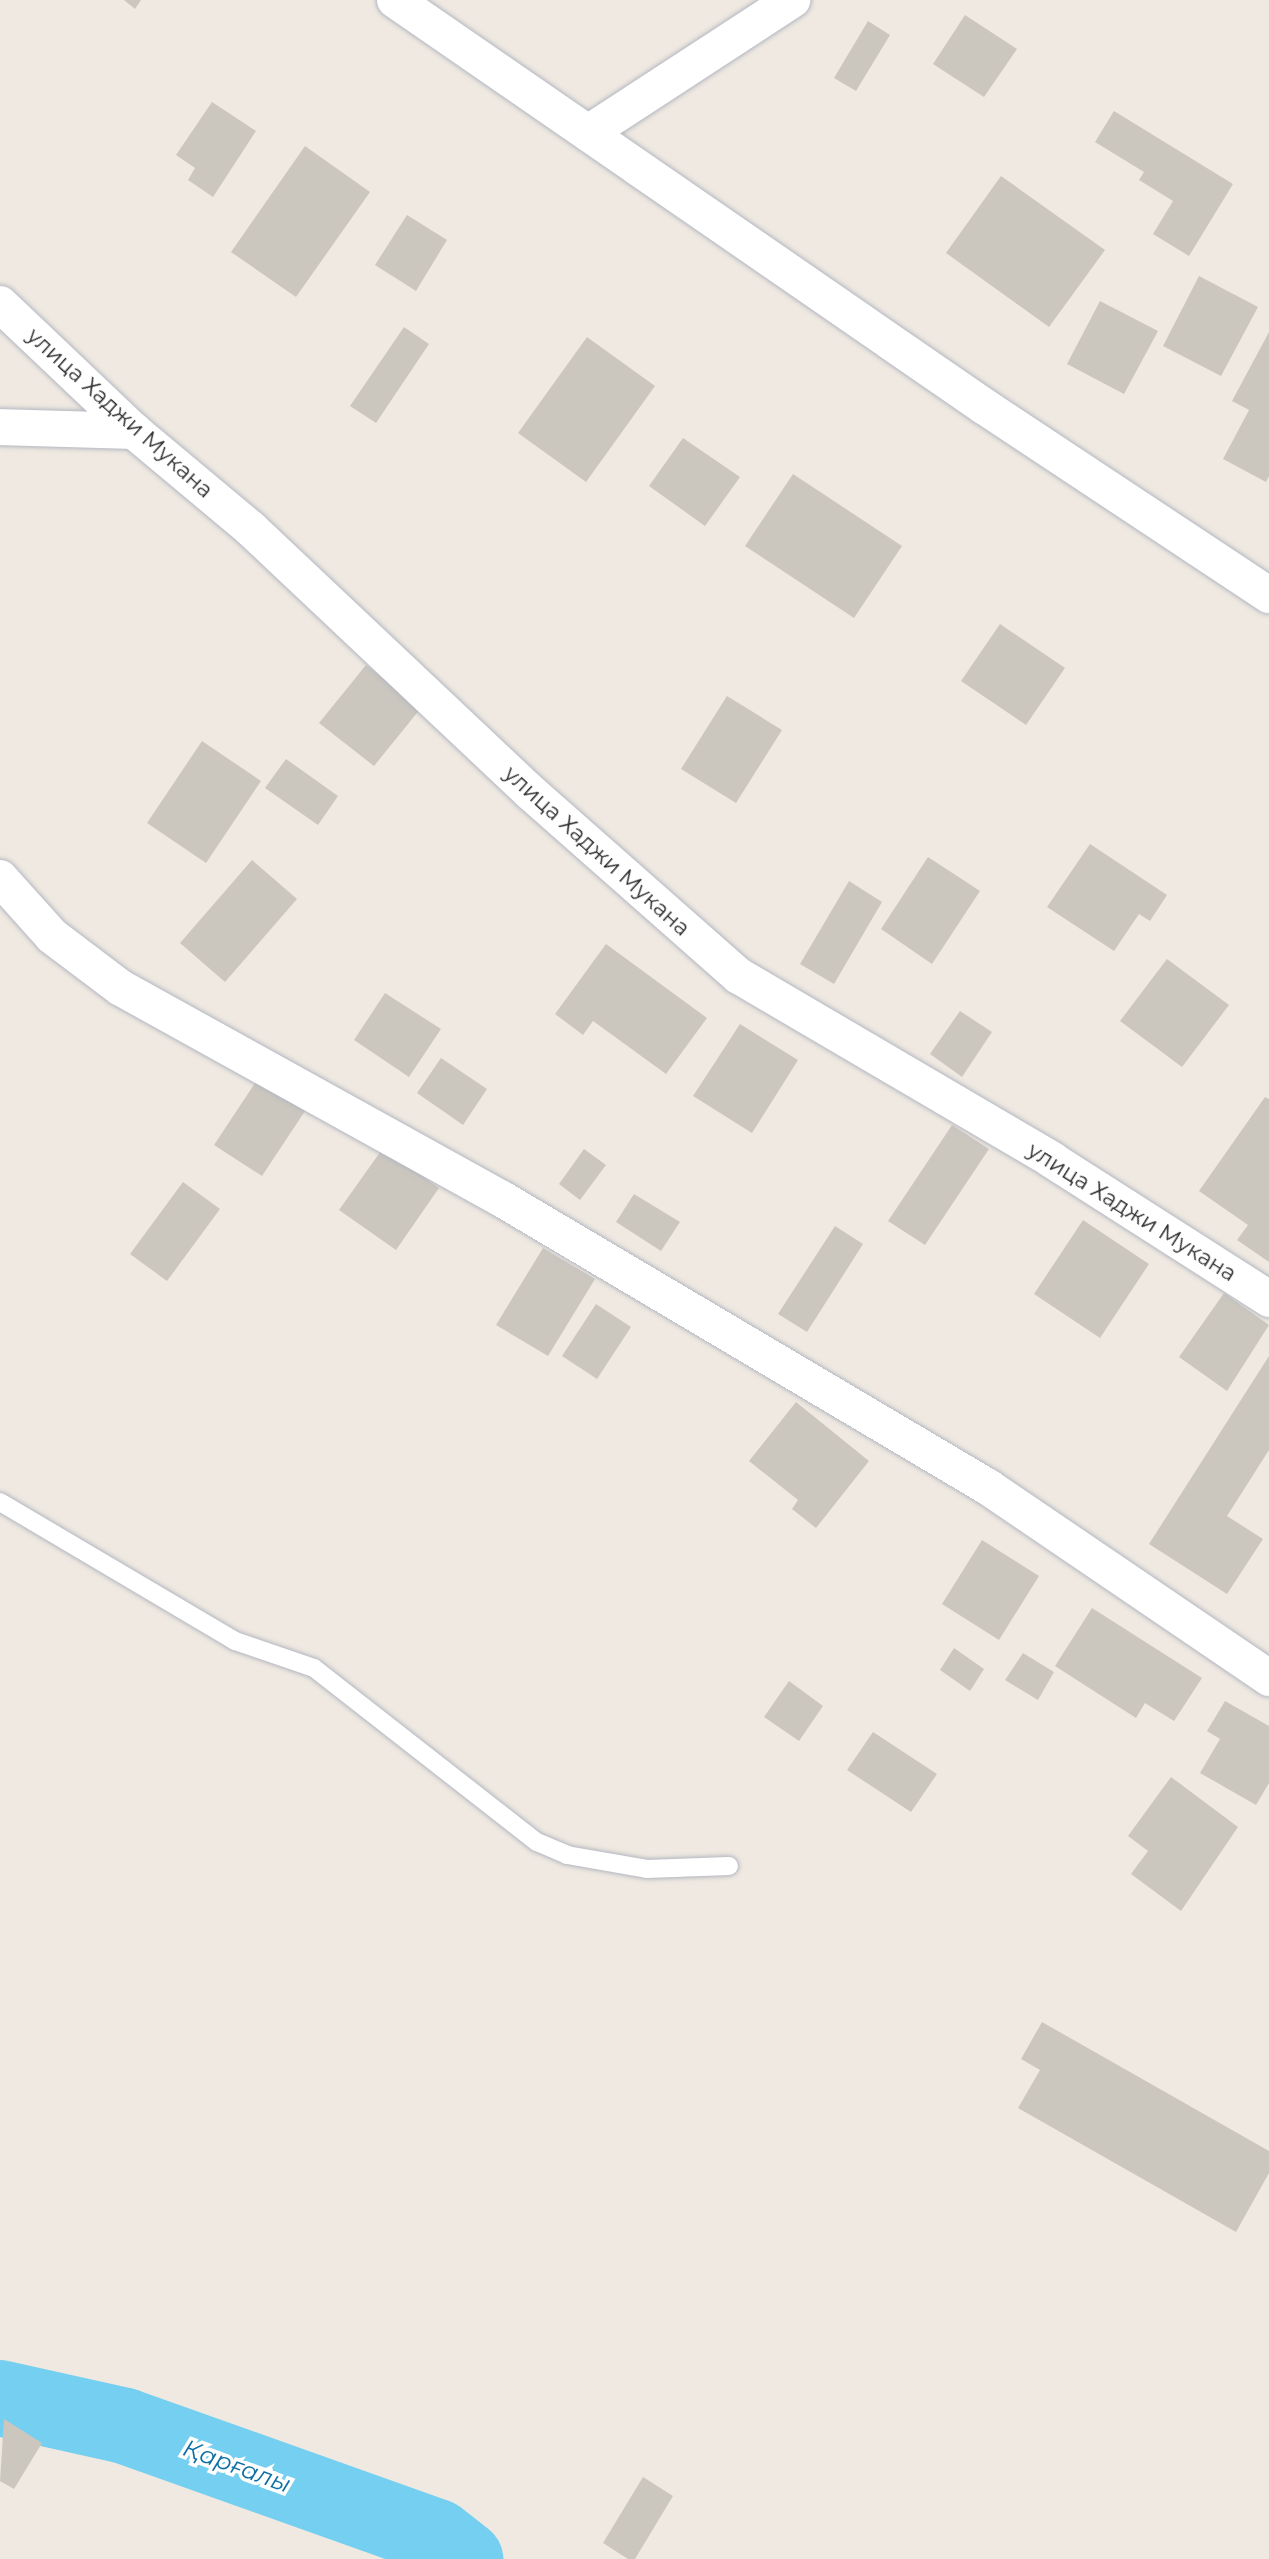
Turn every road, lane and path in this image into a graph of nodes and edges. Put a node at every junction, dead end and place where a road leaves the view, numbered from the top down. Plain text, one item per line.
1 (395, 0) edge
2 (792, 0) edge
3 (588, 133) junction
4 (0, 304) edge
5 (0, 427) edge
6 (134, 431) junction
7 (1269, 595) edge
8 (0, 878) edge
9 (1269, 1299) edge
10 (0, 1502) edge
11 (1269, 1678) edge
12 (729, 1866) dead end

1 - 3 street
2 - 3 street
3 - 7 street
4 - 6 street, улица Хаджи Мукана
5 - 6 street
6 - 9 street, улица Хаджи Мукана
8 - 11 street
10 - 12 lane

